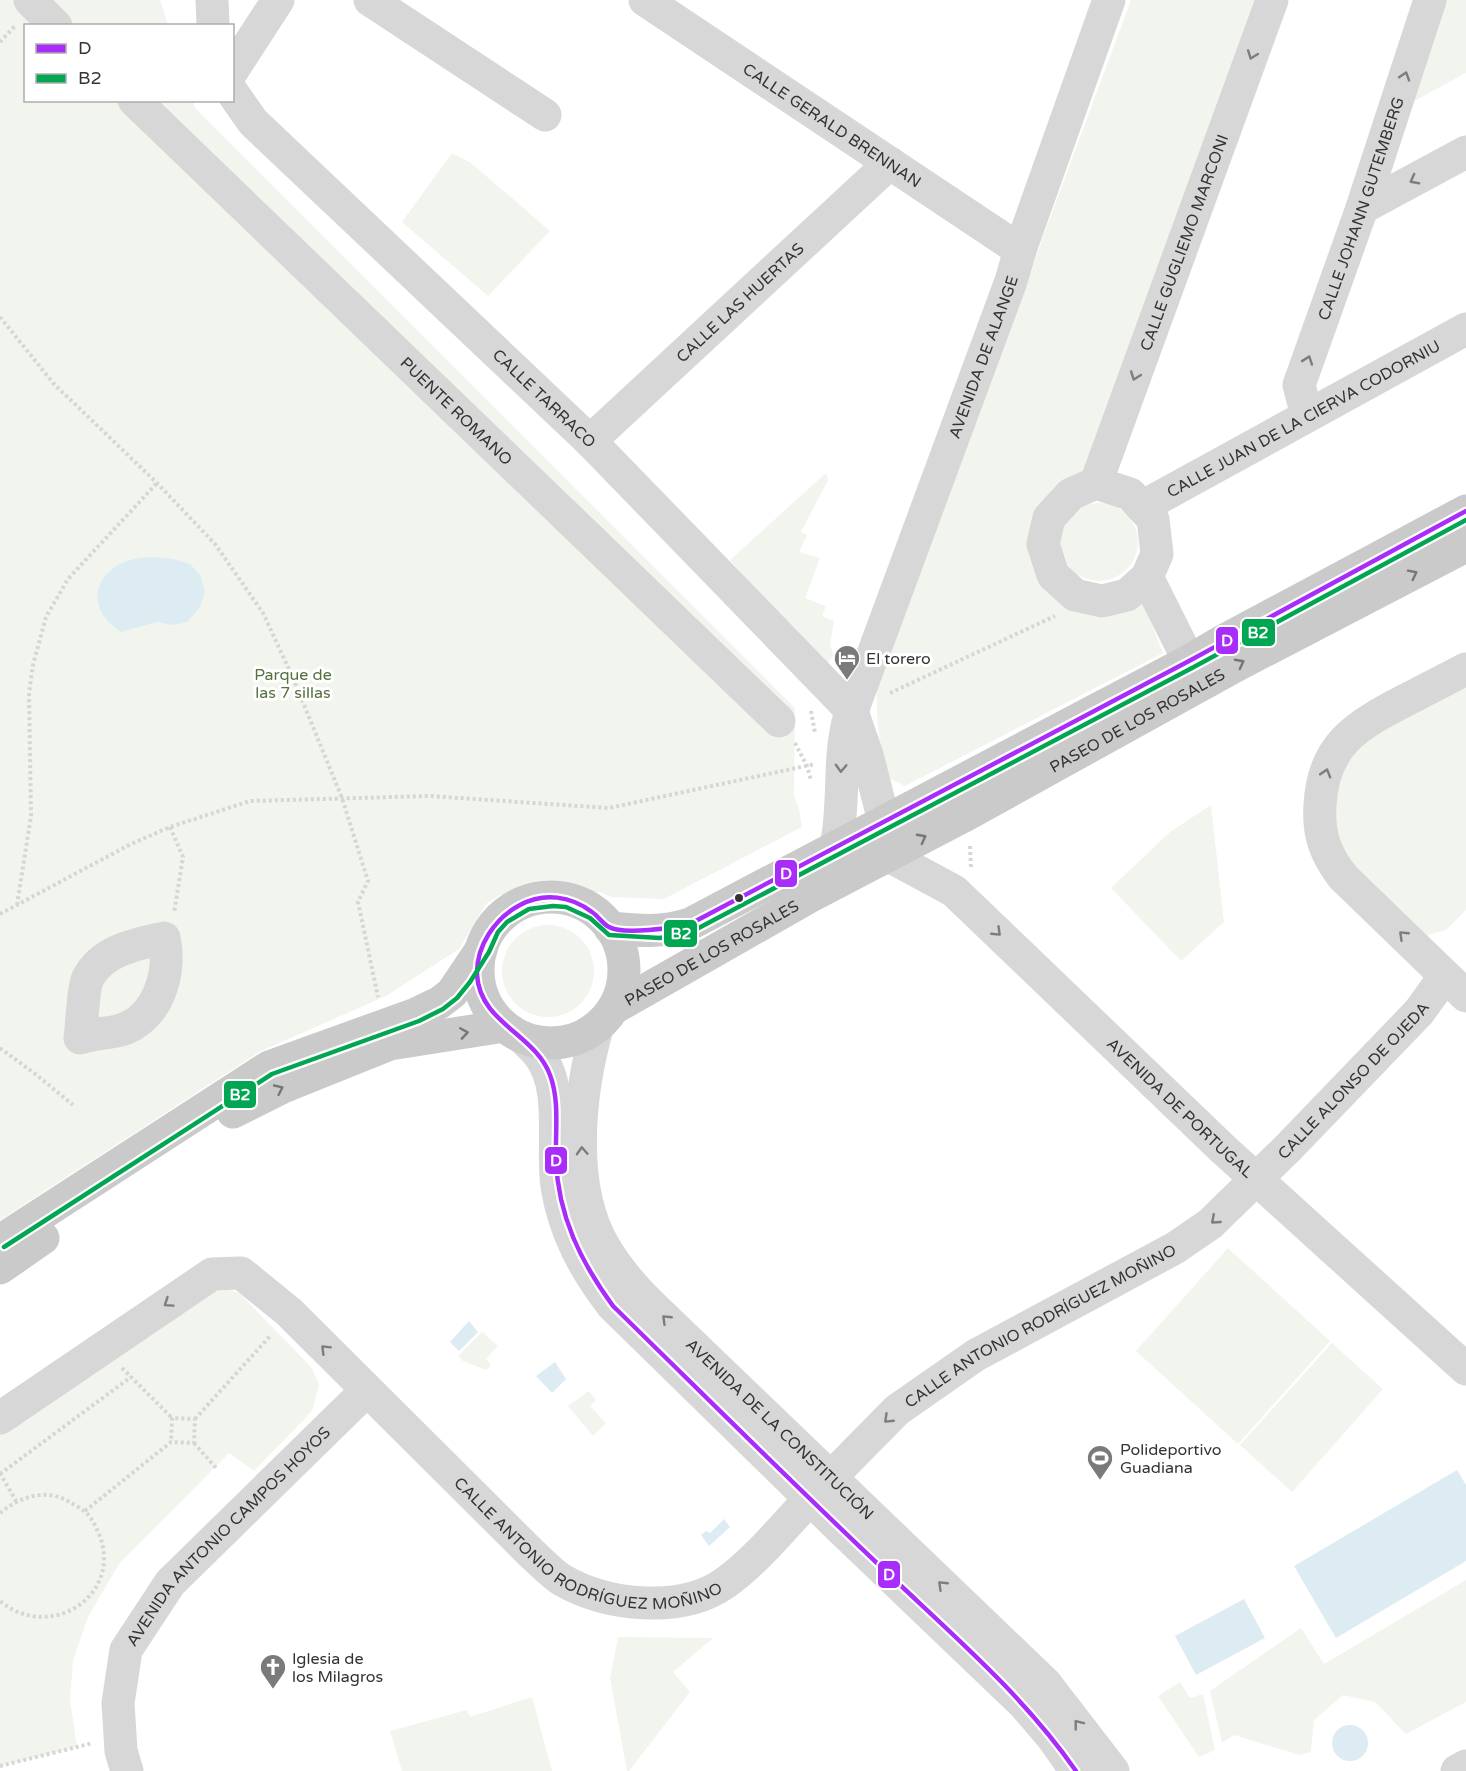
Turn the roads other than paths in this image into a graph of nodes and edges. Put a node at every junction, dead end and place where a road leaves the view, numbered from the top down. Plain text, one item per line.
1 (278, 0) edge
2 (370, 0) edge
3 (645, 0) edge
4 (1109, 0) edge
5 (1272, 0) edge
6 (1430, 0) edge
7 (22, 13) edge
8 (51, 24) edge
9 (234, 68) edge
10 (234, 95) edge
11 (136, 102) edge
12 (545, 115) dead end
13 (1466, 152) edge
14 (890, 163) junction
15 (1362, 208) junction
16 (1020, 250) junction
17 (1466, 329) edge
18 (1307, 416) junction
19 (590, 441) junction
20 (1096, 483) junction
21 (1142, 507) junction
22 (1466, 511) edge
23 (1466, 546) edge
24 (1147, 577) junction
25 (1189, 661) junction
26 (1466, 669) edge
27 (852, 711) junction
28 (779, 721) dead end
29 (884, 821) junction
30 (836, 846) junction
31 (889, 856) junction
32 (809, 897) junction
33 (610, 928) junction
34 (481, 950) junction
35 (1456, 986) edge
36 (605, 1018) junction
37 (514, 1032) junction
38 (1257, 1179) junction
39 (0, 1241) edge
40 (0, 1268) edge
41 (1466, 1369) edge
42 (367, 1390) junction
43 (0, 1418) edge
44 (820, 1488) junction
45 (1466, 1766) edge
46 (127, 1771) edge
47 (1076, 1771) edge
48 (1113, 1771) edge
49 (1457, 1771) edge

1 - 9 street
2 - 12 street
3 - 14 street, CALLE GERALD BRENNAN
4 - 16 street, AVENIDA DE ALANGE
5 -> 20 street, CALLE GUGLIEMO MARCONI
15 -> 6 street, CALLE JOHANN GUTEMBERG
7 - 8 street
10 - 19 street, CALLE TARRACO
11 - 28 street, PUENTE ROMANO
13 -> 15 street
14 - 16 street, CALLE GERALD BRENNAN
14 - 19 street, CALLE LAS HUERTAS
18 -> 15 street, CALLE JOHANN GUTEMBERG
16 - 27 street, AVENIDA DE ALANGE
17 - 18 street, CALLE JUAN DE LA CIERVA CODORNIU
18 - 21 street, CALLE JUAN DE LA CIERVA CODORNIU
19 - 27 street, CALLE TARRACO
20 - 21 street
20 - 24 street
21 - 24 street
22 - 25 main road, PASEO DE LOS ROSALES
31 -> 23 main road, PASEO DE LOS ROSALES
24 - 25 street
25 - 29 main road, PASEO DE LOS ROSALES
35 -> 26 street
27 - 29 street
27 -> 30 street, AVENIDA DE ALANGE
29 - 30 main road, PASEO DE LOS ROSALES
29 - 32 street, PASEO DE LOS ROSALES
30 - 33 main road, PASEO DE LOS ROSALES
31 - 32 main road, PASEO DE LOS ROSALES
31 -> 38 street, AVENIDA DE PORTUGAL
32 - 36 main road, PASEO DE LOS ROSALES
33 - 34 main road
33 - 36 main road
34 - 37 main road
34 - 39 main road
35 - 38 street, CALLE ALONSO DE OJEDA
36 - 37 main road
44 -> 36 street, AVENIDA DE LA CONSTITUCIÓN
40 -> 37 main road
37 - 44 street, AVENIDA DE LA CONSTITUCIÓN
38 - 41 street, AVENIDA DE PORTUGAL
38 -> 44 street, CALLE ANTONIO RODRÍGUEZ MOÑINO
42 -> 43 street, CALLE ANTONIO RODRÍGUEZ MOÑINO
42 - 44 street, CALLE ANTONIO RODRÍGUEZ MOÑINO
42 - 46 street, AVENIDA ANTONIO CAMPOS HOYOS
44 - 47 street, AVENIDA DE LA CONSTITUCIÓN
48 -> 44 street, AVENIDA DE LA CONSTITUCIÓN
45 - 49 street

